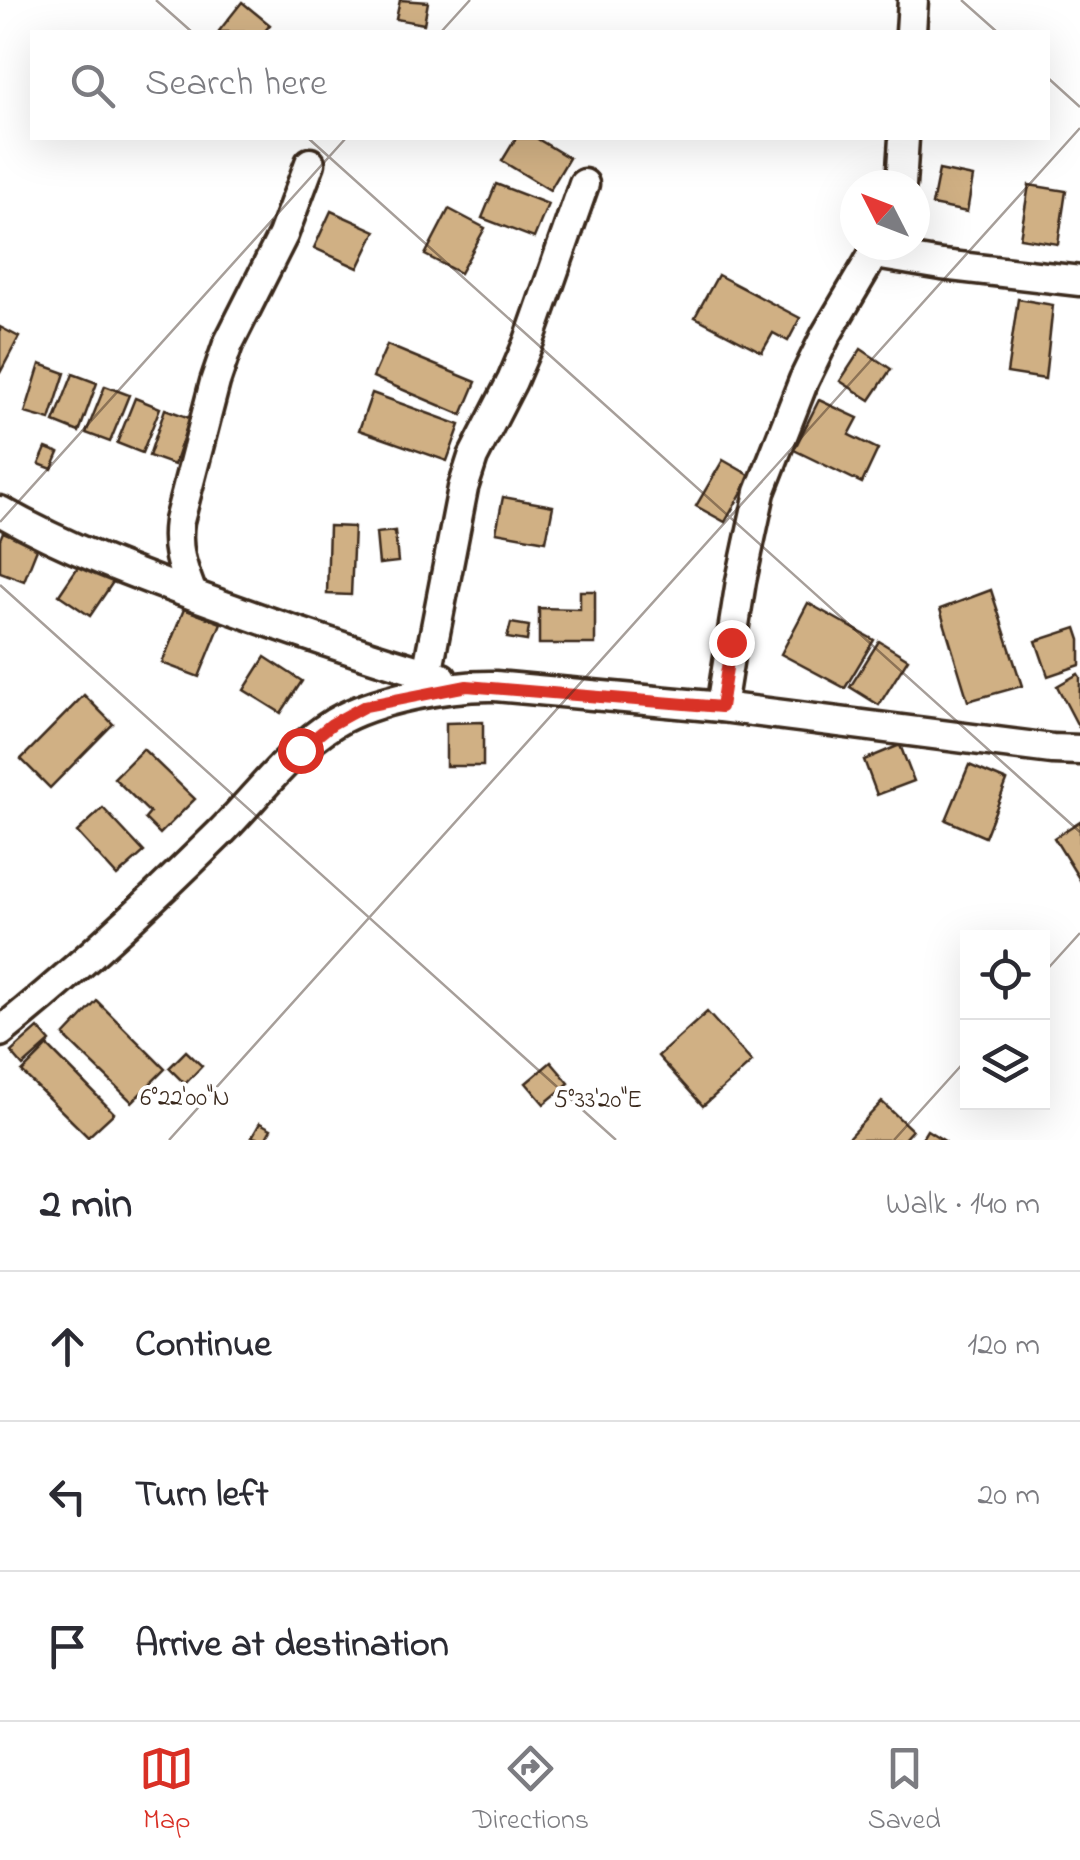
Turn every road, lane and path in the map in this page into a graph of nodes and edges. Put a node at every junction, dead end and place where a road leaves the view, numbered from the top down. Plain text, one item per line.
1 (913, 0) edge
2 (911, 30) edge
3 (904, 140) edge
4 (310, 163) dead end
5 (902, 170) edge
6 (584, 184) dead end
7 (870, 260) edge
8 (922, 260) edge
9 (1080, 282) edge
10 (0, 511) edge
11 (192, 594) junction
12 (428, 674) junction
13 (467, 686) junction
14 (721, 707) junction
15 (1080, 750) edge
16 (0, 1032) edge

1 - 2 street
3 - 5 street
4 - 11 street
6 - 12 street
7 - 14 street
8 - 9 street
10 - 11 street
11 - 12 street
12 - 13 street
13 - 14 street
13 - 16 street
14 - 15 street

